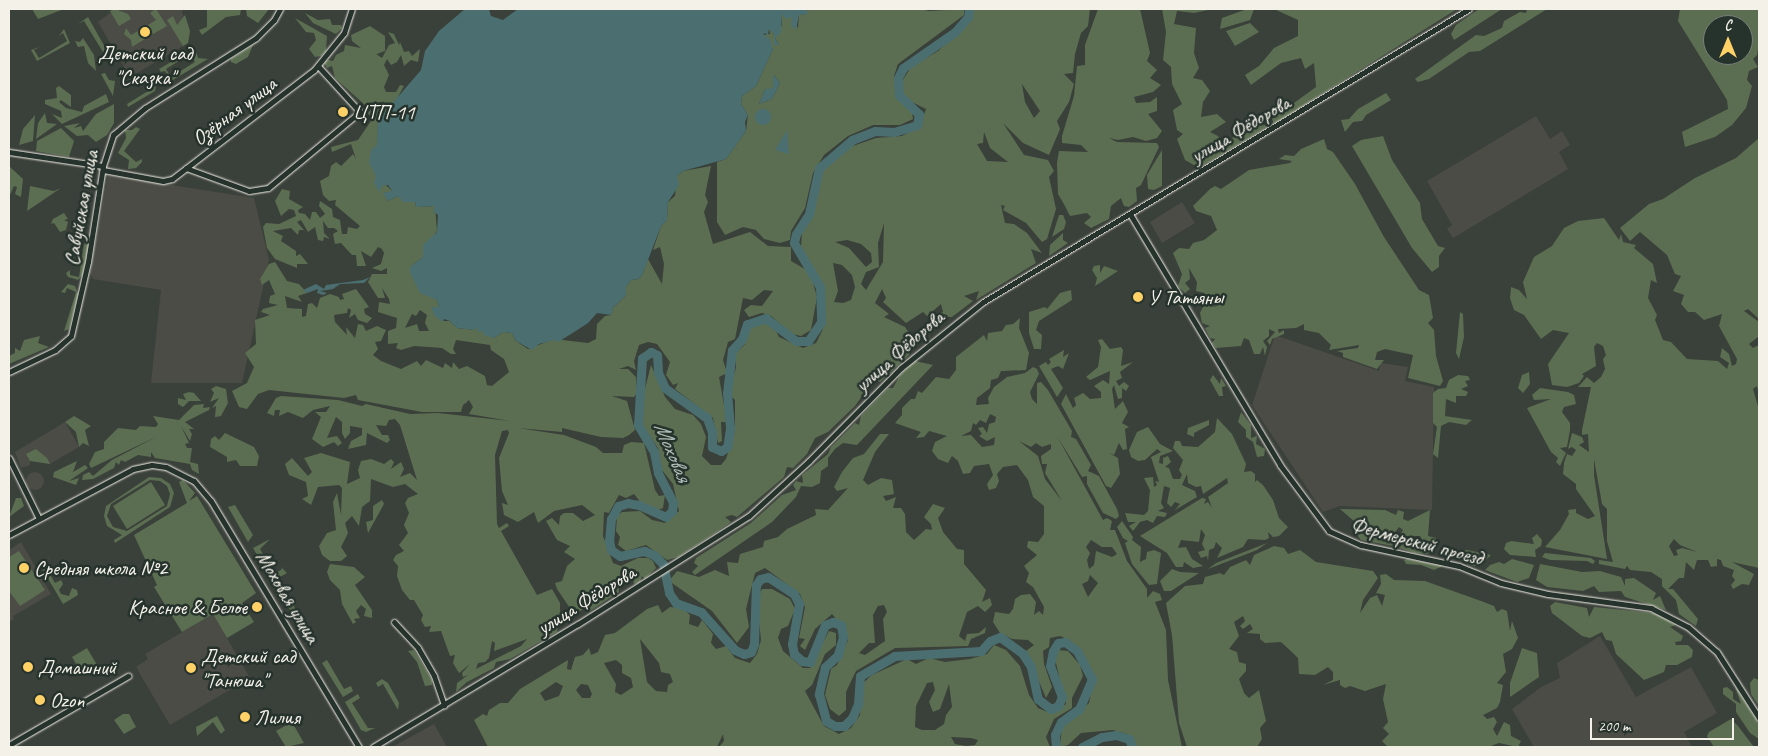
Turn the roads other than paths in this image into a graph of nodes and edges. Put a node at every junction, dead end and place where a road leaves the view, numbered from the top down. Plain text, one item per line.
1 (280, 9) edge
2 (352, 9) edge
3 (1469, 9) edge
4 (318, 66) junction
5 (9, 152) edge
6 (103, 168) junction
7 (186, 168) junction
8 (1130, 214) junction
9 (9, 372) edge
10 (9, 458) edge
11 (38, 518) junction
12 (9, 535) edge
13 (394, 622) dead end
14 (128, 676) dead end
15 (444, 705) junction
16 (1759, 718) edge
17 (9, 745) edge
18 (358, 747) edge
19 (373, 747) edge

1 - 6 street, Савуйская улица
2 - 4 street, Озёрная улица
3 - 8 street, улица Фёдорова
4 - 7 street, Озёрная улица
4 - 7 street
5 - 6 street, Озёрная улица
6 - 7 street, Озёрная улица
6 - 9 street, Савуйская улица
8 - 15 street, улица Фёдорова
8 - 16 street, Фермерский проезд
10 - 11 street
11 - 12 street
11 - 18 street, Моховая улица
13 - 15 street
14 - 17 street
15 - 19 street, улица Фёдорова

